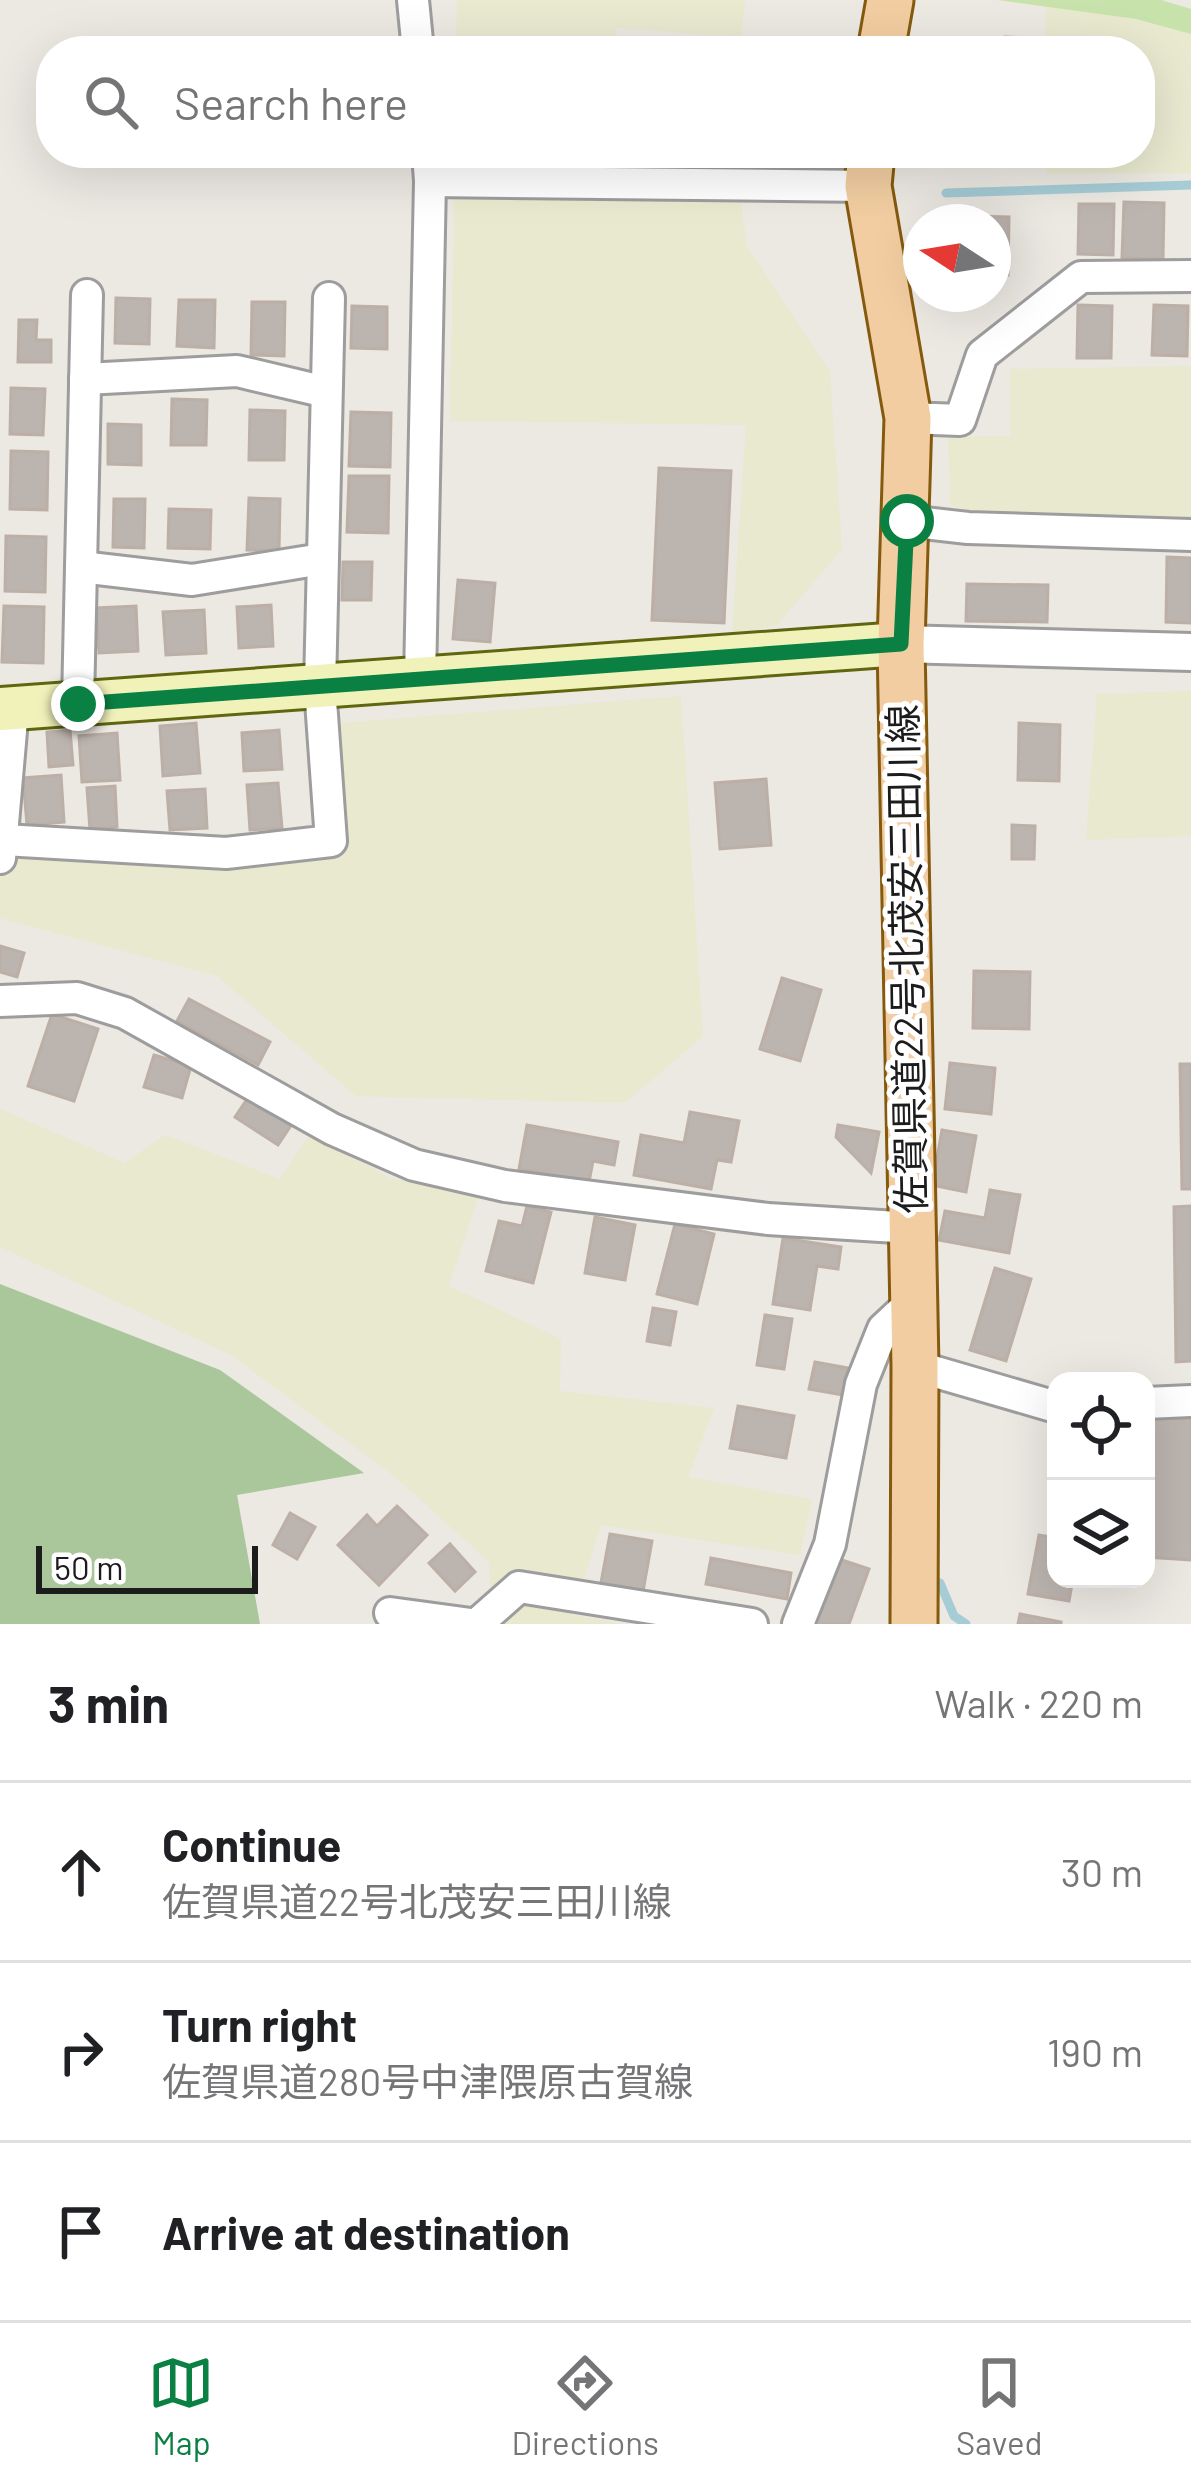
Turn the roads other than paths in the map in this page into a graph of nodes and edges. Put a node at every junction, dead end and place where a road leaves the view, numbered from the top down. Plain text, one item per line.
1 (413, 0) edge
2 (890, 0) edge
3 (417, 36) edge
4 (884, 36) edge
5 (429, 168) edge
6 (649, 168) edge
7 (869, 169) edge
8 (1191, 276) edge
9 (87, 295) dead end
10 (328, 298) dead end
11 (85, 379) junction
12 (326, 392) junction
13 (908, 418) junction
14 (907, 521) junction
15 (1191, 536) edge
16 (322, 559) junction
17 (81, 567) junction
18 (901, 644) junction
19 (1191, 652) edge
20 (420, 680) junction
21 (320, 687) junction
22 (78, 704) junction
23 (7, 708) edge
24 (2, 849) edge
25 (0, 1000) edge
26 (913, 1228) junction
27 (914, 1300) junction
28 (915, 1366) junction
29 (1191, 1401) edge
30 (1155, 1403) edge
31 (1047, 1404) edge
32 (390, 1613) dead end
33 (474, 1624) edge
34 (752, 1624) edge
35 (799, 1624) edge
36 (914, 1624) edge

1 - 3 street
2 - 4 main road
5 - 20 street
6 - 7 street
7 - 13 main road, 佐賀県道22号北茂安三田川線
8 - 13 street
9 - 11 street
10 - 12 street
11 - 12 street
11 - 17 street
12 - 16 street
13 - 14 main road, 佐賀県道22号北茂安三田川線
14 - 15 street
14 - 18 main road, 佐賀県道22号北茂安三田川線
16 - 17 street
16 - 21 street
17 - 22 street
18 - 19 street
18 - 20 main road
18 - 26 main road, 佐賀県道22号北茂安三田川線
20 - 21 main road
21 - 22 main road
21 - 24 street
22 - 23 main road
23 - 24 street
25 - 26 street
26 - 27 main road, 佐賀県道22号北茂安三田川線
27 - 28 main road, 佐賀県道22号北茂安三田川線
27 - 35 street
28 - 31 street
28 - 36 main road, 佐賀県道22号北茂安三田川線
29 - 30 street
32 - 33 street
33 - 34 street

